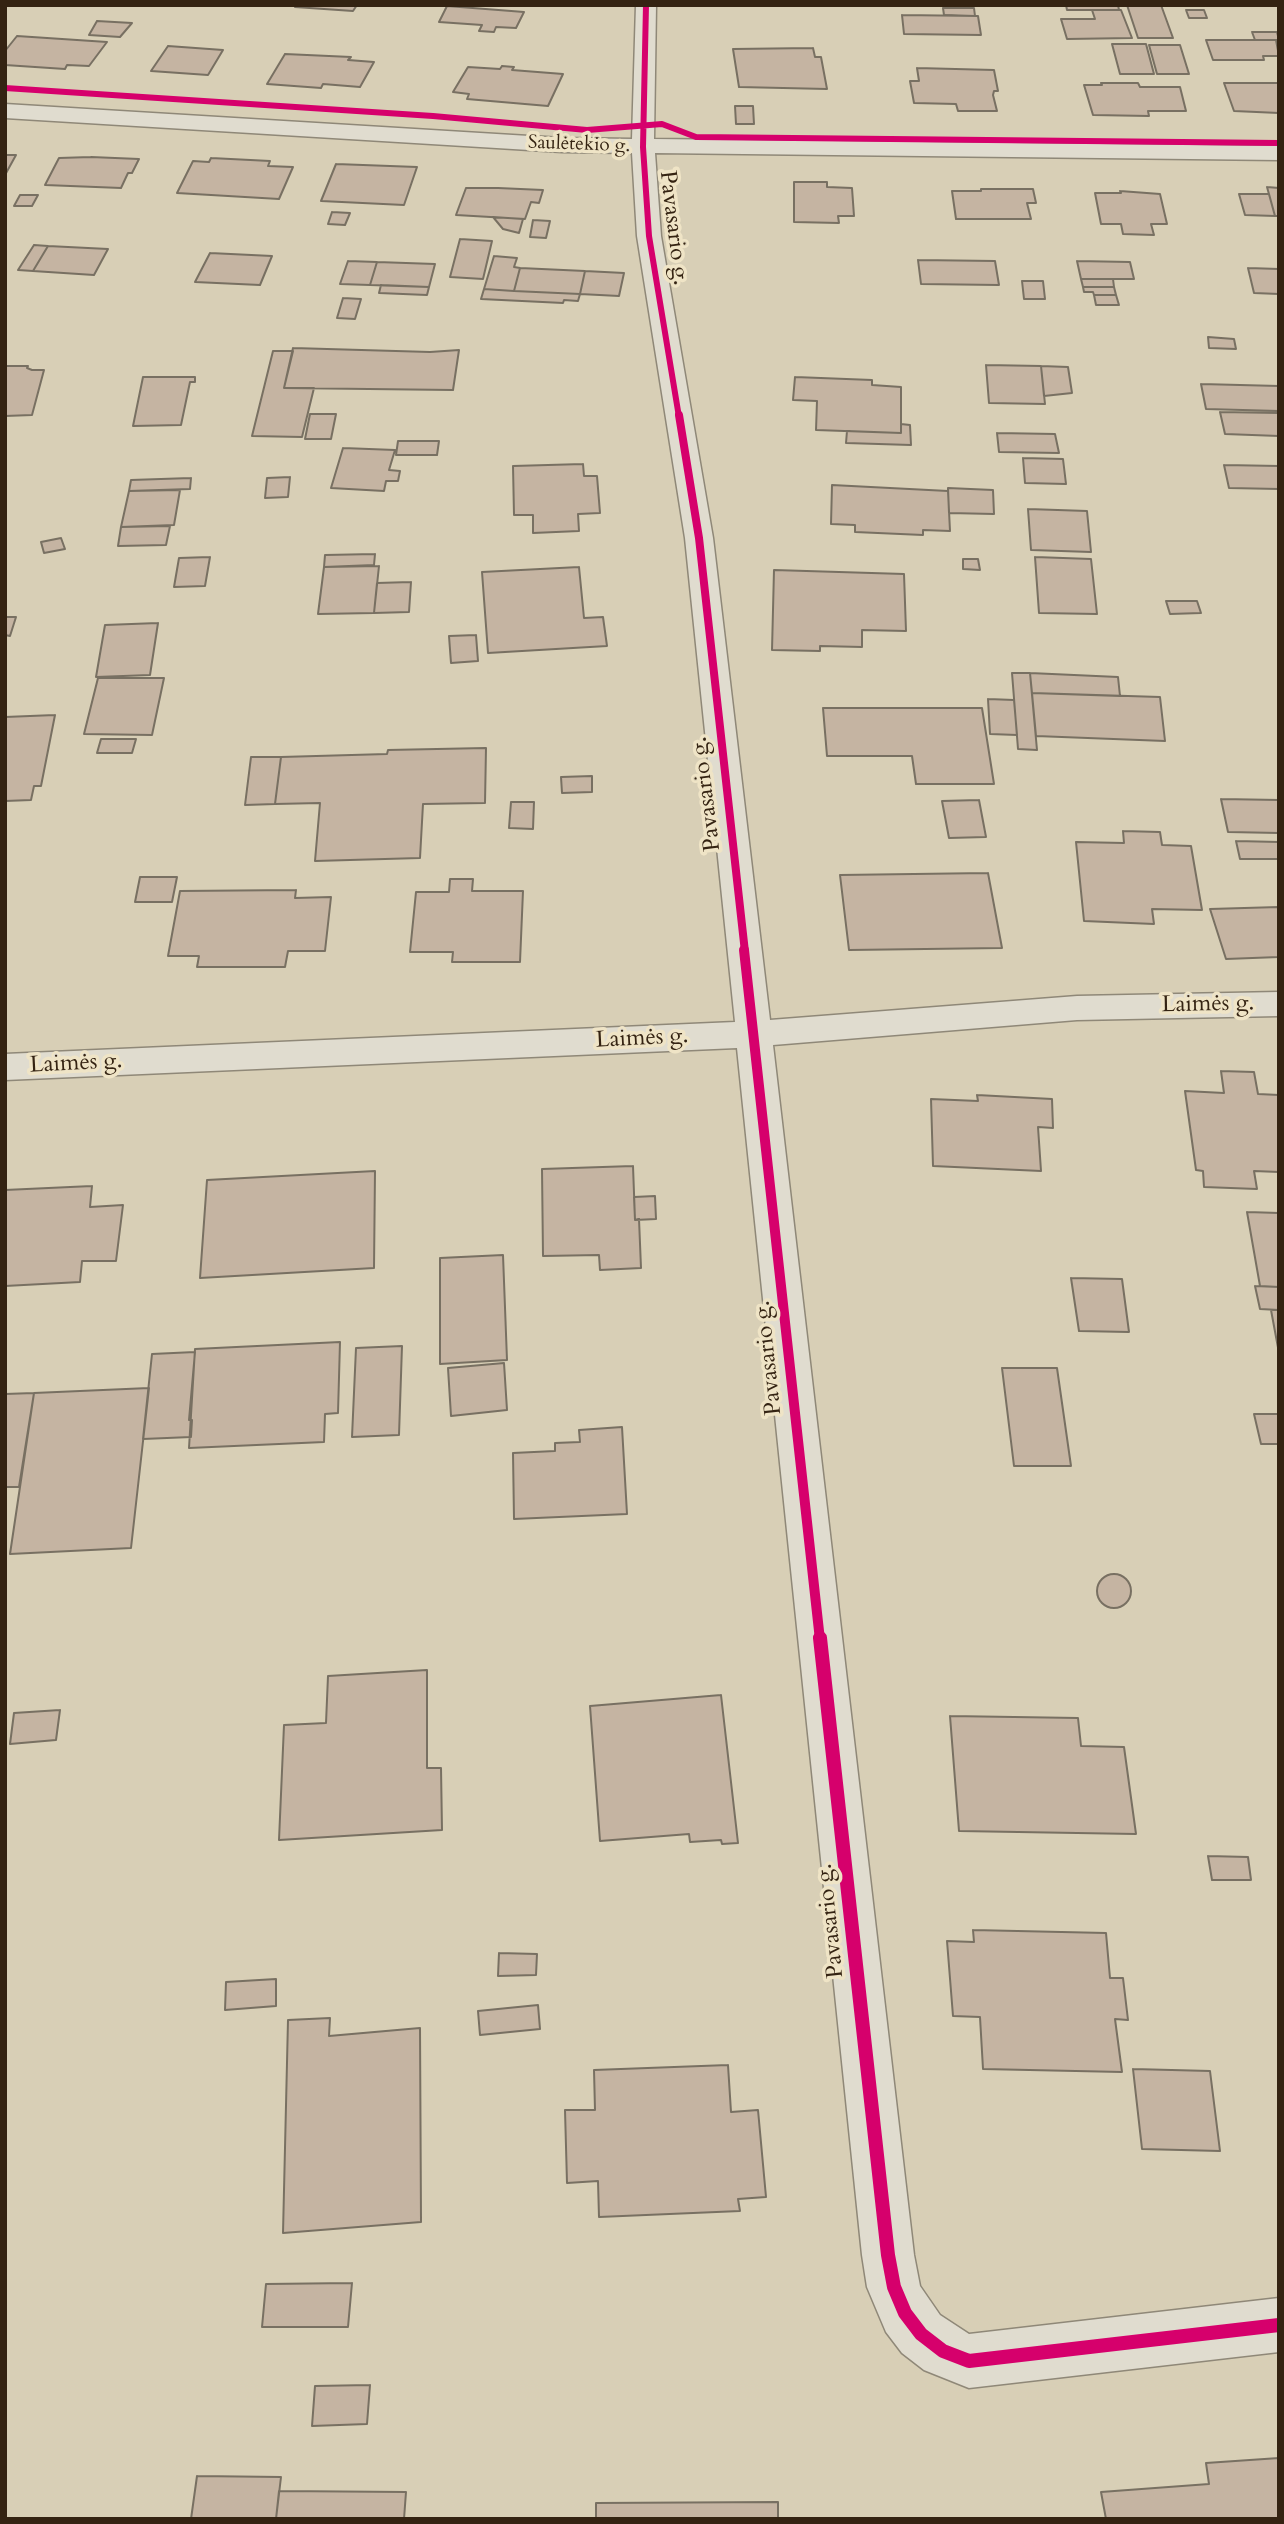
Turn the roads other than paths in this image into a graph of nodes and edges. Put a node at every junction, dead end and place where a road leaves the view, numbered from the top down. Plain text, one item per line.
1 (646, 5) edge
2 (5, 111) edge
3 (643, 147) junction
4 (1279, 153) edge
5 (1279, 1004) edge
6 (756, 1034) junction
7 (5, 1067) edge
8 (1279, 2325) edge

1 - 3 street, Pavasario g.
2 - 3 street, Saulėtekio g.
3 - 4 street, Saulėtekio g.
3 - 6 street, Pavasario g.
5 - 6 street, Laimės g.
6 - 7 street, Laimės g.
6 - 8 street, Pavasario g.

